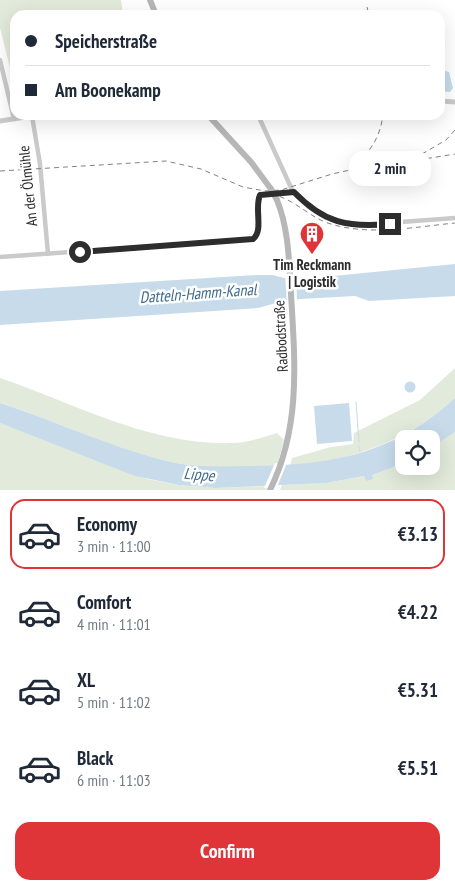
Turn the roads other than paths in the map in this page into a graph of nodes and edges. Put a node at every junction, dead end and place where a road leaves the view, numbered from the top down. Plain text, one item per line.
1 (0, 60) edge
2 (10, 102) edge
3 (35, 120) edge
4 (215, 120) edge
5 (260, 120) edge
6 (294, 192) junction
7 (455, 218) edge
8 (48, 254) junction
9 (0, 257) edge
10 (271, 489) edge

1 - 2 street
3 - 8 street, An der Ölmühle
4 - 10 main road, Radbodstraße, bridge
5 - 6 street
6 - 7 street
6 - 8 street
8 - 9 street

